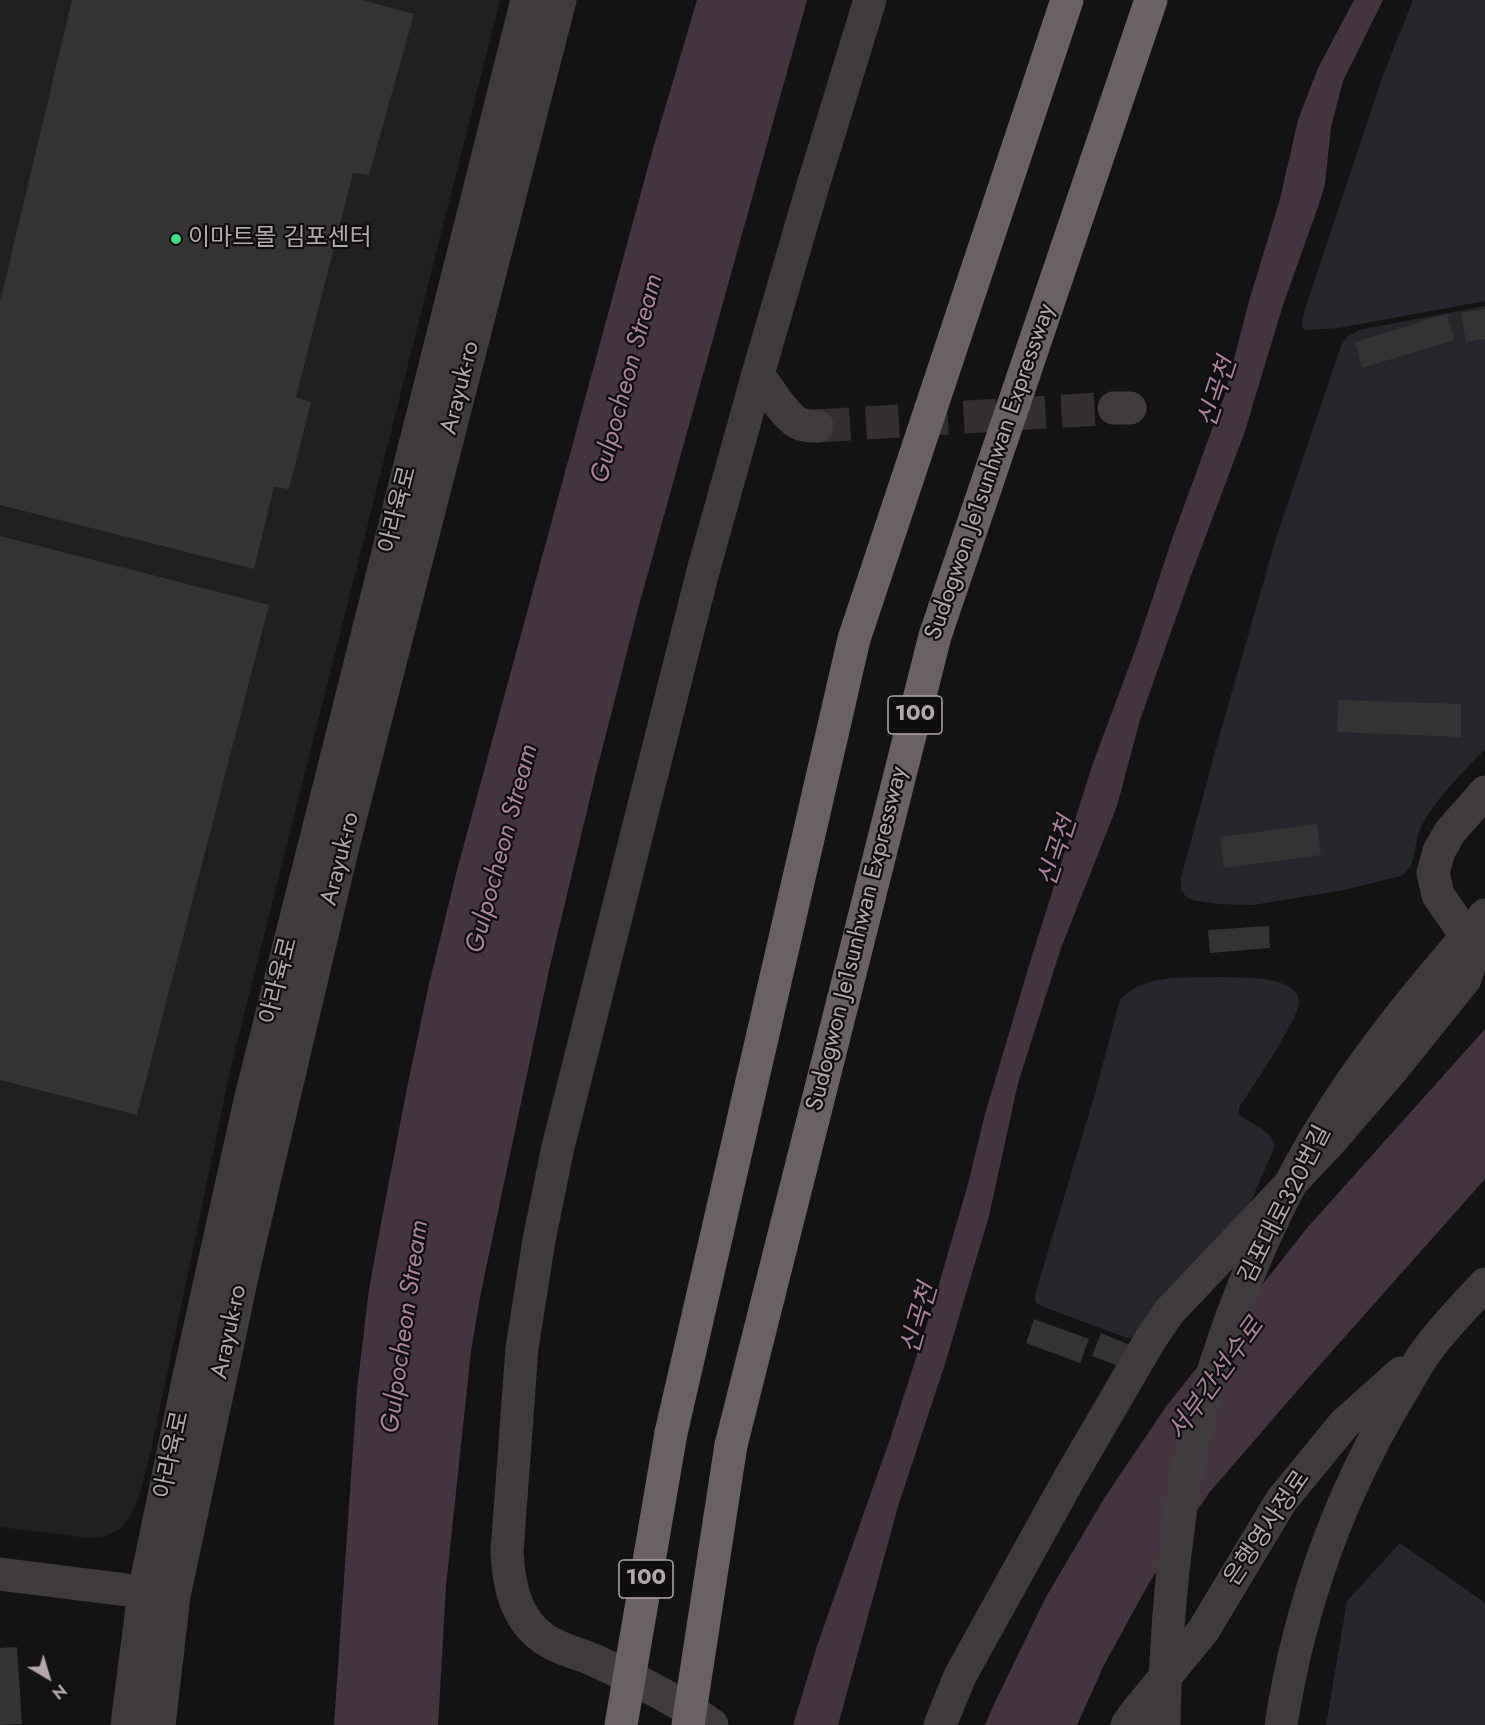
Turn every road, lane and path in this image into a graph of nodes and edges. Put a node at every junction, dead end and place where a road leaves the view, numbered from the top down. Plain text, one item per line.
1 (528, 0) edge
2 (560, 0) edge
3 (870, 0) edge
4 (1067, 0) edge
5 (1151, 0) edge
6 (758, 374) junction
7 (817, 426) tunnel mouth
8 (1485, 792) edge
9 (1485, 915) edge
10 (1485, 1284) edge
11 (1427, 1350) junction
12 (0, 1574) edge
13 (159, 1594) junction
14 (127, 1725) edge
15 (159, 1725) edge
16 (621, 1725) edge
17 (688, 1725) edge
18 (712, 1725) edge
19 (940, 1725) edge
20 (1127, 1725) edge
21 (1164, 1725) edge
22 (1281, 1725) edge

1 - 13 street, 아라육로
2 - 13 street, Arayuk-ro
3 - 6 street
4 - 16 highway, 100, bridge
5 - 17 highway, Sudogwon Je1sunhwan Expressway / 100, bridge
6 - 7 street
6 - 18 street
8 - 19 street
9 - 21 street, 김포대로320번길, bridge
10 - 11 street
11 - 20 street, 은행영사정로
11 - 22 street
12 - 13 street
13 - 14 street, 아라육로
13 - 15 street, Arayuk-ro

